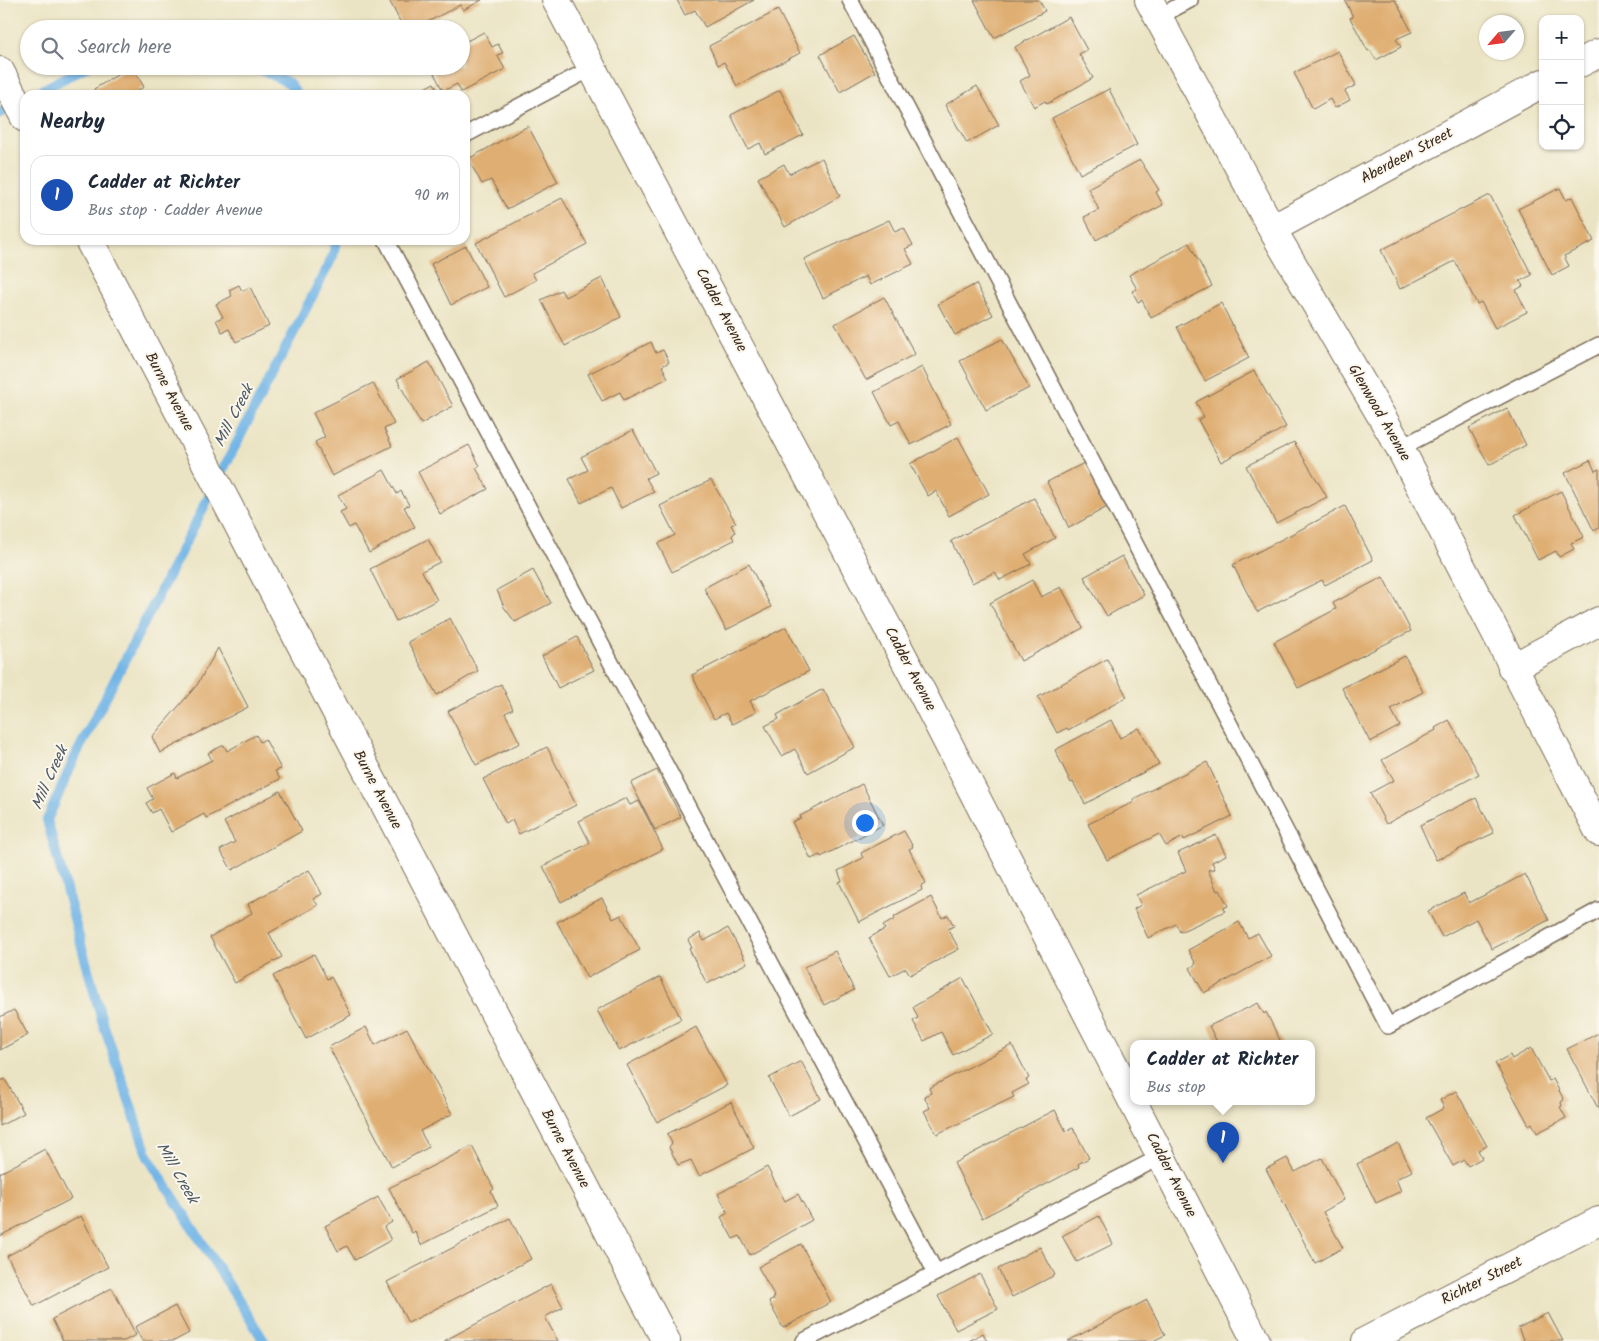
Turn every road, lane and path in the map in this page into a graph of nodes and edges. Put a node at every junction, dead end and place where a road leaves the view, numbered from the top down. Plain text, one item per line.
1 (556, 0) edge
2 (850, 0) edge
3 (1190, 0) edge
4 (1154, 8) edge
5 (1599, 53) edge
6 (1584, 61) edge
7 (592, 68) junction
8 (0, 71) edge
9 (1539, 85) edge
10 (20, 109) edge
11 (470, 132) edge
12 (1272, 229) junction
13 (92, 245) edge
14 (389, 245) edge
15 (1599, 345) edge
16 (1400, 448) junction
17 (1599, 621) edge
18 (1512, 668) junction
19 (1599, 832) edge
20 (1599, 910) edge
21 (1130, 1094) edge
22 (1136, 1105) edge
23 (1162, 1156) junction
24 (1599, 1221) edge
25 (936, 1273) junction
26 (666, 1341) edge
27 (804, 1341) edge
28 (1256, 1341) edge
29 (1366, 1341) edge

1 - 7 street, Cadder Avenue
2 - 20 lane
3 - 4 lane
4 - 12 street, Glenwood Avenue
5 - 6 street
7 - 11 lane
7 - 21 street, Cadder Avenue
8 - 10 street
9 - 12 street, Aberdeen Street
12 - 16 street, Glenwood Avenue
13 - 26 street, Burne Avenue
14 - 25 lane
15 - 16 lane
16 - 18 street, Glenwood Avenue
17 - 18 street
18 - 19 street, Glenwood Avenue
22 - 23 street, Cadder Avenue
23 - 25 lane
23 - 28 street, Cadder Avenue
24 - 29 street, Richter Street
25 - 27 lane

